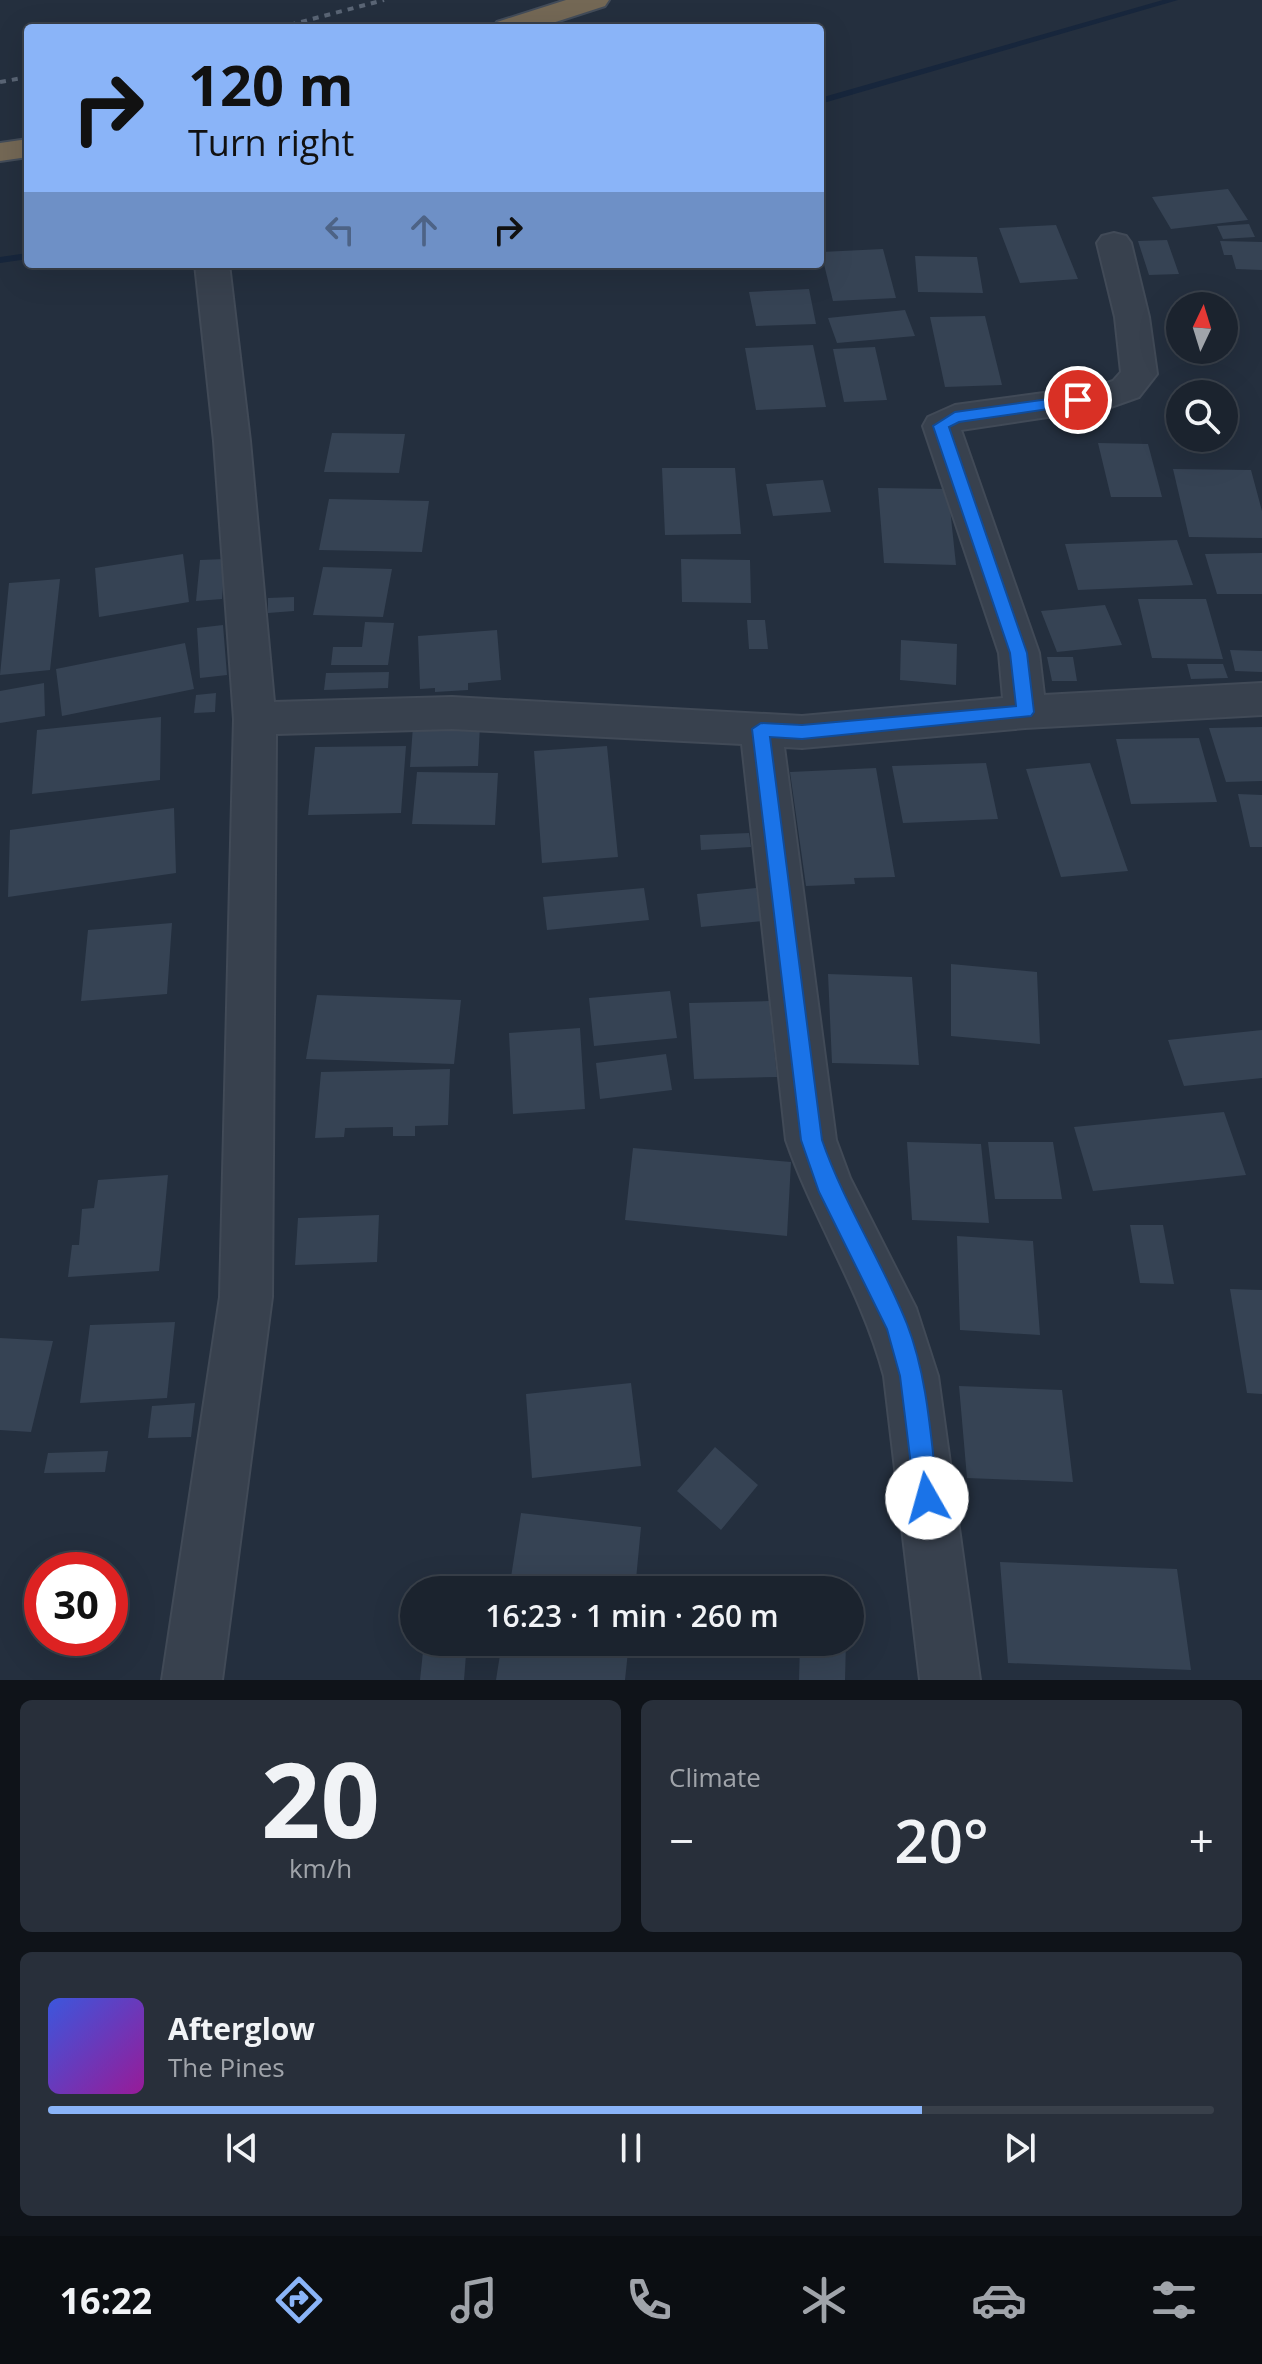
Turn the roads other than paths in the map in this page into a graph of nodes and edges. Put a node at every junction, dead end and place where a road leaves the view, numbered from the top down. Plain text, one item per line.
1 (595, 0) edge
2 (520, 24) edge
3 (24, 149) edge
4 (0, 152) edge
5 (1114, 243) dead end
6 (212, 268) edge
7 (1262, 699) edge
8 (1025, 712) junction
9 (255, 719) junction
10 (761, 729) junction
11 (192, 1680) edge
12 (950, 1680) edge

1 - 2 highway
3 - 4 highway
5 - 8 street
6 - 9 street
7 - 8 street
8 - 10 street
9 - 10 street
9 - 11 street
10 - 12 street

